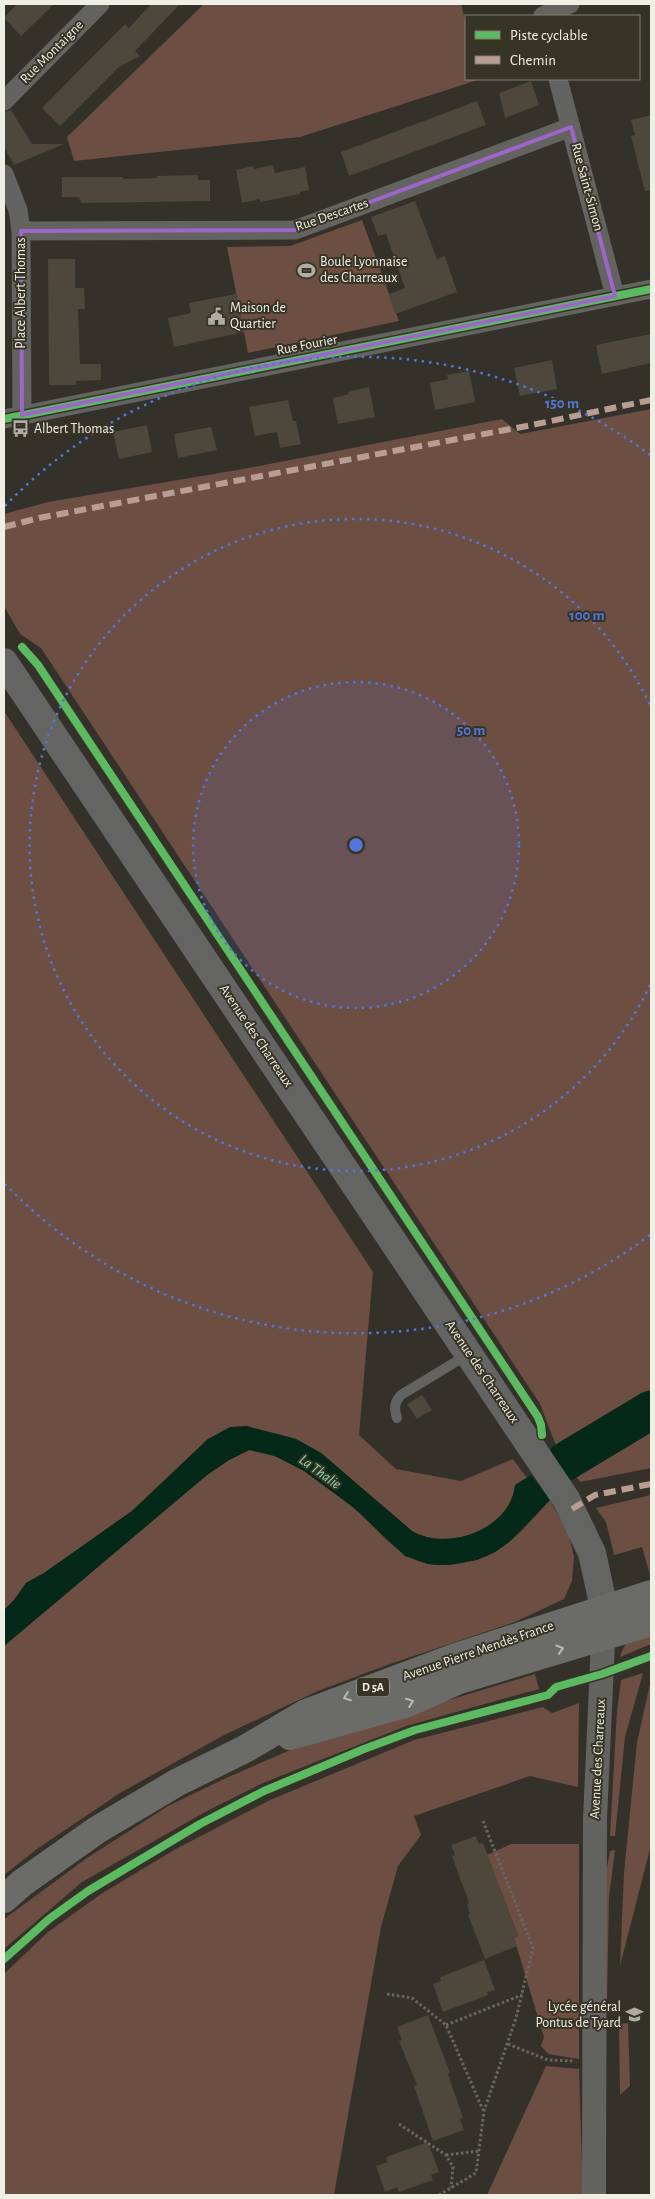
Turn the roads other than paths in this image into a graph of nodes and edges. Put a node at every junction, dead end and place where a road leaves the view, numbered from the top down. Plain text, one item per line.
1 (100, 4) edge
2 (570, 4) edge
3 (544, 15) edge
4 (558, 80) edge
5 (4, 100) edge
6 (571, 127) junction
7 (4, 174) edge
8 (21, 231) junction
9 (651, 289) edge
10 (615, 296) junction
11 (13, 417) edge
12 (4, 662) edge
13 (470, 1353) junction
14 (397, 1418) dead end
15 (651, 1594) edge
16 (604, 1608) junction
17 (651, 1622) edge
18 (604, 1635) junction
19 (245, 1749) junction
20 (4, 1899) edge
21 (594, 2195) edge

1 - 5 street, Rue Montaigne
2 - 3 street
4 - 6 street, Rue Saint-Simon
6 - 8 street, Rue Descartes
6 - 10 street, Rue Saint-Simon
7 - 8 street, Place Albert Thomas
8 - 11 street, Place Albert Thomas
9 - 10 street, Rue Fourier
10 - 11 street, Rue Fourier
12 - 13 main road, Avenue des Charreaux
13 - 14 lane
13 - 16 main road, Avenue des Charreaux
15 - 16 main road, Avenue Pierre Mendès France
16 - 18 street, Avenue des Charreaux
16 -> 19 main road, Avenue Pierre Mendès France / D 5A
17 - 18 main road, Avenue Pierre Mendès France
19 -> 18 main road, Avenue Pierre Mendès France / D 5A
18 - 21 street, Avenue des Charreaux
19 - 20 main road, Avenue Pierre Mendès France / D 5A

